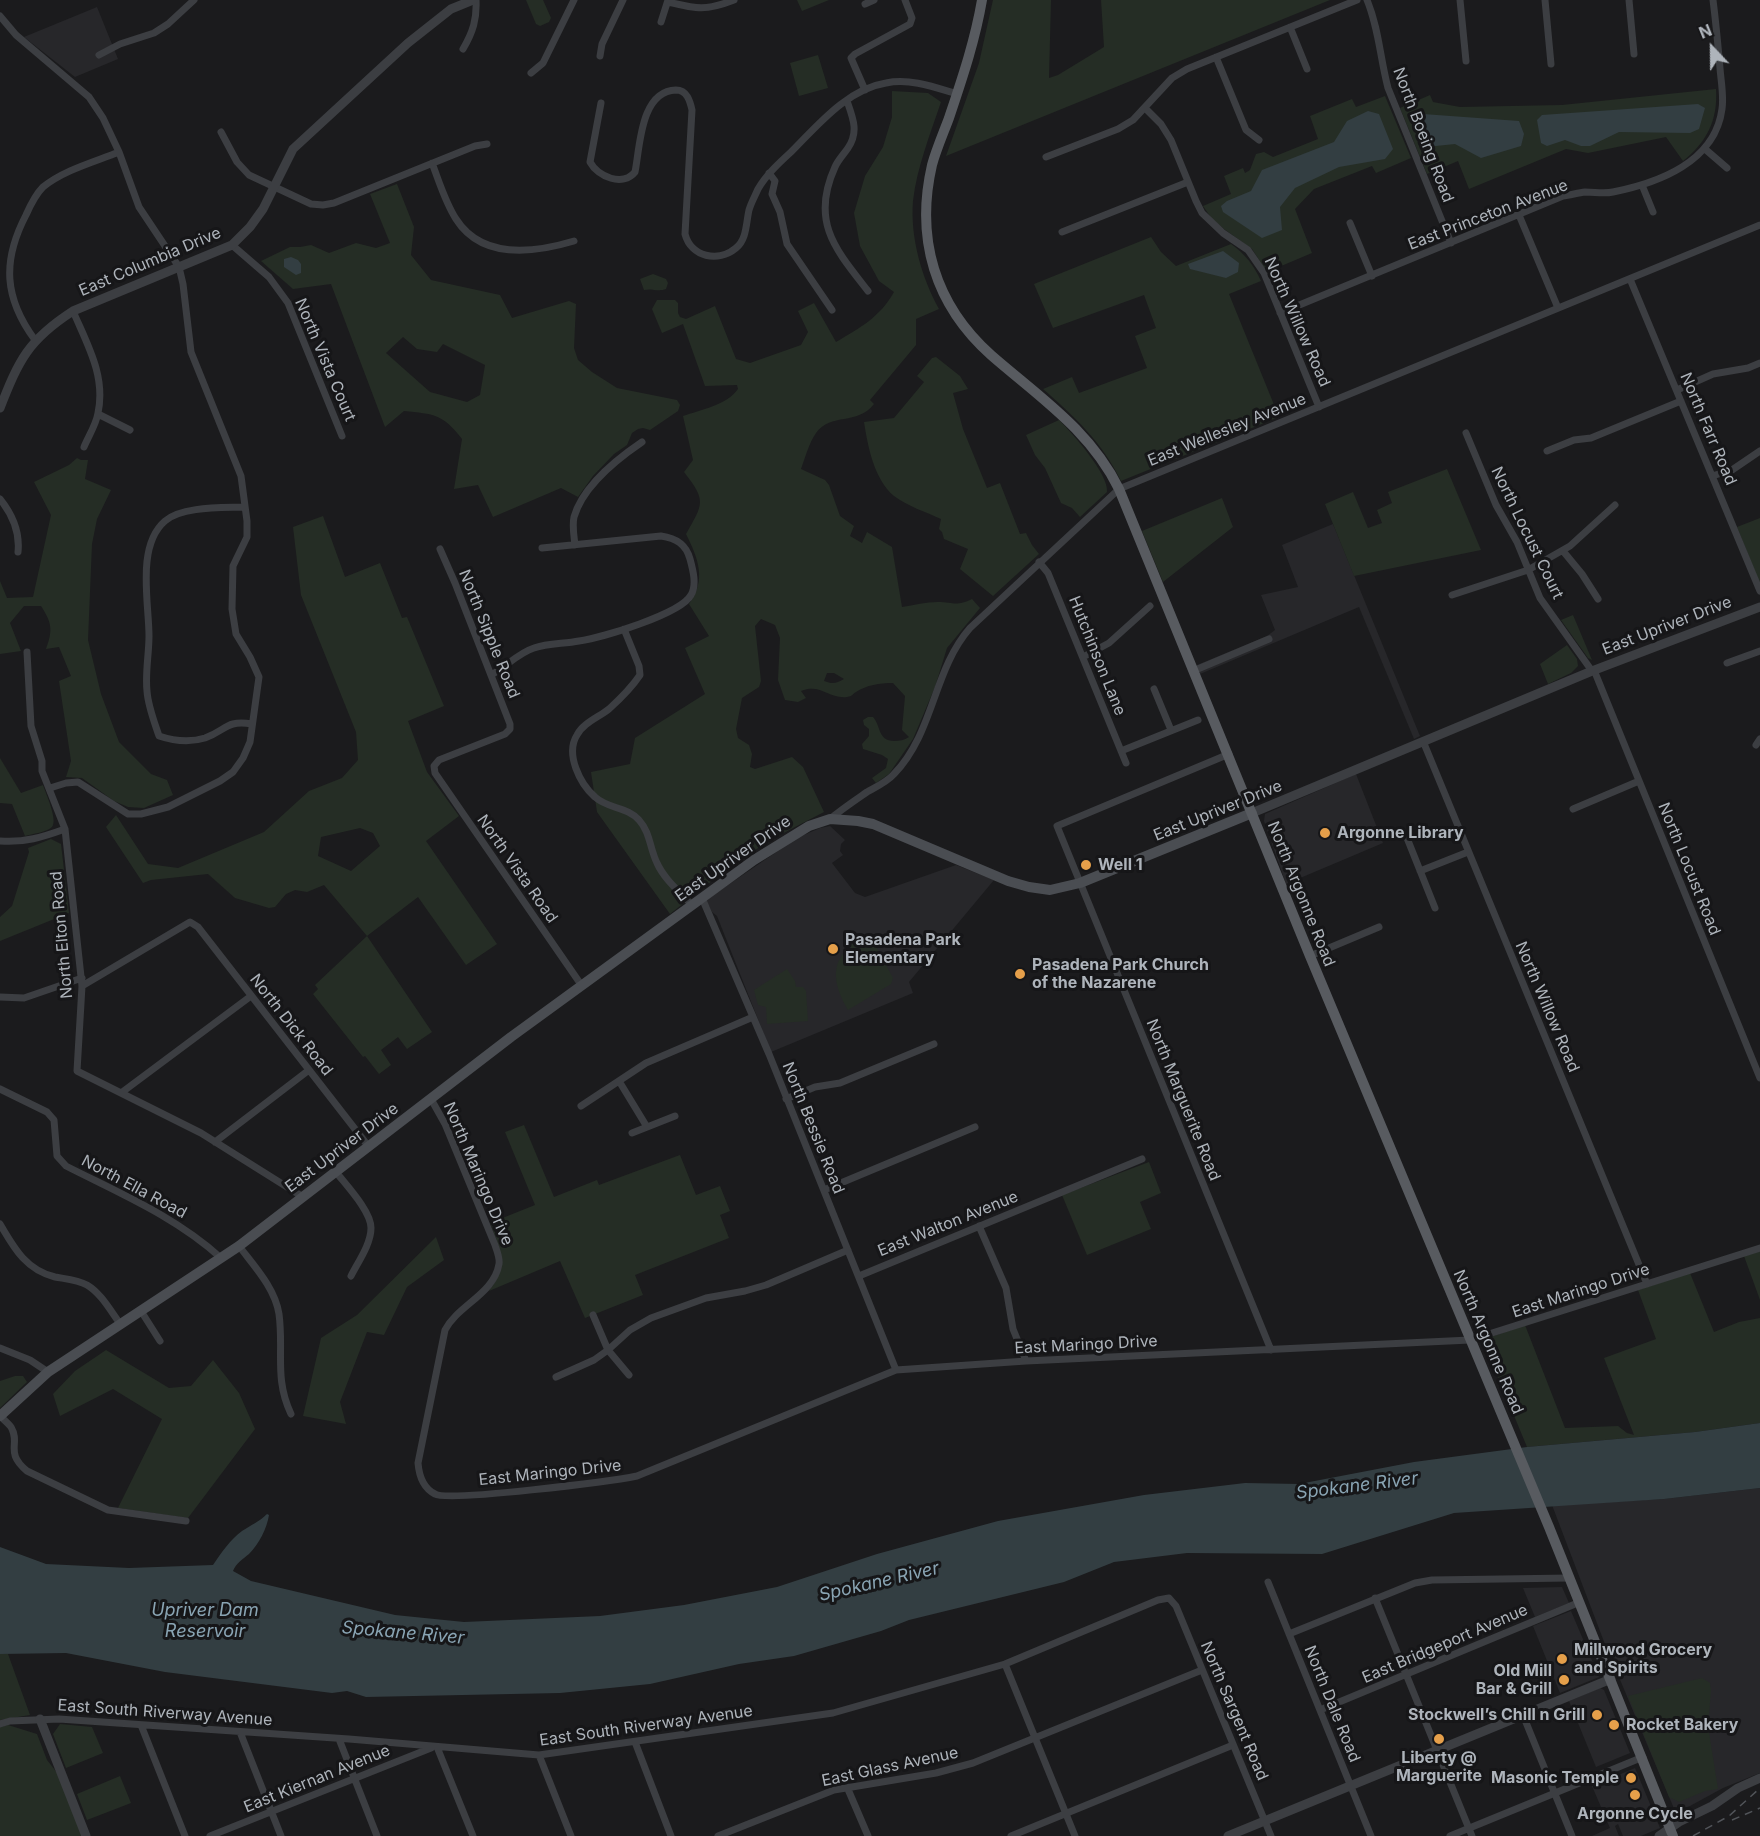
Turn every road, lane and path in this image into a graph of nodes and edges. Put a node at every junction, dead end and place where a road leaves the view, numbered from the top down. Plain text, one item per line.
1 (194, 0) edge
2 (475, 0) edge
3 (574, 0) edge
4 (623, 0) edge
5 (734, 0) edge
6 (874, 0) edge
7 (905, 0) edge
8 (981, 0) edge
9 (1357, 0) edge
10 (1367, 0) edge
11 (1460, 0) edge
12 (1545, 0) edge
13 (1629, 0) edge
14 (1713, 0) edge
15 (668, 1) edge
16 (865, 4) dead end
17 (0, 16) edge
18 (660, 22) dead end
19 (1290, 27) junction
20 (464, 49) dead end
21 (1634, 54) dead end
22 (99, 55) dead end
23 (600, 56) dead end
24 (1216, 57) junction
25 (1466, 62) dead end
26 (1551, 64) dead end
27 (1307, 69) dead end
28 (531, 73) dead end
29 (865, 90) junction
30 (957, 94) junction
31 (847, 100) junction
32 (602, 103) dead end
33 (1145, 108) junction
34 (221, 132) dead end
35 (1259, 140) dead end
36 (487, 144) dead end
37 (1705, 149) junction
38 (119, 152) junction
39 (1046, 158) dead end
40 (432, 163) junction
41 (1727, 168) dead end
42 (769, 173) junction
43 (1188, 182) junction
44 (1642, 185) junction
45 (273, 187) junction
46 (1653, 212) dead end
47 (1519, 215) junction
48 (1350, 223) dead end
49 (1760, 225) edge
50 (1062, 232) dead end
51 (574, 240) dead end
52 (1451, 243) junction
53 (232, 245) junction
54 (179, 267) junction
55 (1372, 276) junction
56 (1630, 279) junction
57 (868, 291) dead end
58 (1558, 308) junction
59 (832, 310) dead end
60 (73, 311) junction
61 (1280, 313) junction
62 (35, 340) junction
63 (1760, 363) edge
64 (1677, 390) junction
65 (1681, 401) junction
66 (1319, 407) junction
67 (0, 408) edge
68 (98, 414) junction
69 (130, 429) dead end
70 (1466, 433) dead end
71 (342, 436) dead end
72 (642, 442) dead end
73 (84, 447) dead end
74 (1547, 451) dead end
75 (1760, 451) edge
76 (1712, 476) junction
77 (1119, 489) junction
78 (0, 499) edge
79 (1615, 505) dead end
80 (245, 507) junction
81 (575, 545) junction
82 (542, 548) dead end
83 (440, 549) dead end
84 (1563, 550) junction
85 (18, 552) dead end
86 (1039, 562) junction
87 (1528, 570) junction
88 (1760, 591) edge
89 (1452, 595) dead end
90 (1598, 599) dead end
91 (1150, 606) dead end
92 (1760, 607) edge
93 (624, 629) junction
94 (1269, 639) dead end
95 (1760, 651) edge
96 (27, 652) dead end
97 (1083, 657) junction
98 (1727, 663) dead end
99 (1593, 670) junction
100 (1193, 671) junction
101 (492, 675) junction
102 (1154, 689) dead end
103 (1198, 720) dead end
104 (252, 724) junction
105 (1172, 730) junction
106 (1423, 741) junction
107 (1121, 751) junction
108 (1229, 754) junction
109 (1126, 763) dead end
110 (434, 766) joint
111 (1639, 781) junction
112 (50, 788) junction
113 (1573, 809) dead end
114 (1252, 813) junction
115 (830, 819) junction
116 (65, 829) junction
117 (1407, 838) dead end
118 (0, 841) edge
119 (1468, 852) junction
120 (1420, 871) junction
121 (1080, 883) junction
122 (702, 898) junction
123 (692, 905) junction
124 (1435, 908) dead end
125 (1379, 927) dead end
126 (1310, 956) junction
127 (82, 982) junction
128 (582, 986) junction
129 (251, 996) junction
130 (0, 997) edge
131 (753, 1017) junction
132 (934, 1044) dead end
133 (309, 1070) junction
134 (1760, 1078) edge
135 (619, 1081) junction
136 (0, 1089) edge
137 (121, 1093) junction
138 (431, 1099) junction
139 (786, 1099) junction
140 (581, 1106) dead end
141 (675, 1116) dead end
142 (647, 1127) junction
143 (975, 1127) dead end
144 (632, 1133) dead end
145 (215, 1142) junction
146 (369, 1147) junction
147 (1142, 1159) dead end
148 (336, 1172) junction
149 (824, 1190) junction
150 (303, 1197) junction
151 (0, 1224) edge
152 (979, 1226) junction
153 (239, 1246) junction
154 (1760, 1248) edge
155 (848, 1250) junction
156 (221, 1258) junction
157 (351, 1276) dead end
158 (859, 1276) junction
159 (1647, 1284) junction
160 (141, 1311) junction
161 (593, 1315) dead end
162 (121, 1324) junction
163 (1470, 1340) junction
164 (160, 1341) dead end
165 (0, 1348) edge
166 (608, 1350) junction
167 (1271, 1350) junction
168 (1026, 1361) junction
169 (896, 1370) junction
170 (48, 1371) junction
171 (629, 1375) dead end
172 (556, 1377) dead end
173 (291, 1414) dead end
174 (0, 1416) edge
175 (426, 1486) joint
176 (186, 1521) dead end
177 (1570, 1578) junction
178 (1268, 1582) dead end
179 (1169, 1598) joint
180 (1375, 1598) junction
181 (1580, 1602) junction
182 (1288, 1634) junction
183 (1005, 1664) junction
184 (1202, 1670) junction
185 (1406, 1676) junction
186 (1611, 1679) junction
187 (1320, 1710) junction
188 (1523, 1715) junction
189 (40, 1719) junction
190 (0, 1724) edge
191 (141, 1725) junction
192 (240, 1732) junction
193 (339, 1739) junction
194 (1035, 1739) junction
195 (635, 1742) junction
196 (1233, 1745) junction
197 (435, 1747) junction
198 (1437, 1750) junction
199 (539, 1755) junction
200 (1643, 1757) junction
201 (1760, 1778) edge
202 (354, 1779) junction
203 (1351, 1786) junction
204 (847, 1787) junction
205 (1554, 1793) junction
206 (271, 1812) junction
207 (1066, 1814) junction
208 (1265, 1821) junction
209 (1470, 1832) edge
210 (1672, 1832) edge
211 (86, 1836) edge
212 (185, 1836) edge
213 (210, 1836) edge
214 (281, 1836) edge
215 (377, 1836) edge
216 (473, 1836) edge
217 (571, 1836) edge
218 (671, 1836) edge
219 (718, 1836) edge
220 (868, 1836) edge
221 (1011, 1836) edge
222 (1075, 1836) edge
223 (1228, 1836) edge
224 (1271, 1836) edge
225 (1371, 1836) edge
226 (1450, 1836) edge
227 (1572, 1836) edge
228 (1659, 1836) edge

1 - 22 street
2 - 20 street
2 - 45 street, East Columbia Drive
3 - 28 street
4 - 23 street
5 - 15 street
6 - 16 street
7 - 29 street
8 - 30 main road, North Argonne Road
9 - 19 street
10 - 52 street, North Boeing Road
11 - 25 street
12 - 26 street
13 - 21 street
14 - 37 street
15 - 18 street
17 - 38 street
19 - 24 street
19 - 27 street
24 - 33 street
24 - 35 street
29 - 30 street
29 - 31 street
30 - 77 main road, North Argonne Road
31 - 42 street
31 - 57 street
32 - 42 street
33 - 39 street
33 - 43 street, North Willow Road
34 - 45 street
36 - 40 street
37 - 41 street
37 - 44 street, East Princeton Avenue
38 - 54 street
38 - 62 street
40 - 45 street
40 - 51 street
42 - 59 street
43 - 50 street
43 - 61 street, North Willow Road
44 - 46 street
44 - 47 street, East Princeton Avenue
45 - 53 street, East Columbia Drive
47 - 52 street, East Princeton Avenue
47 - 58 street
48 - 55 street
49 - 56 street, East Wellesley Avenue
52 - 55 street, East Princeton Avenue
53 - 54 street, East Columbia Drive
53 - 71 street, North Vista Court
54 - 60 street, East Columbia Drive
54 - 80 street
55 - 61 street, East Princeton Avenue
56 - 58 street, East Wellesley Avenue
56 - 64 street, North Farr Road
58 - 66 street, East Wellesley Avenue
60 - 62 street, East Columbia Drive
60 - 68 street
61 - 66 street, North Willow Road
62 - 67 street, East Columbia Drive
63 - 64 street
64 - 65 street, North Farr Road
65 - 74 street
65 - 76 street, North Farr Road
66 - 77 street, East Wellesley Avenue
68 - 69 street
68 - 73 street
70 - 87 street, North Locust Court
72 - 81 street
75 - 76 street
76 - 88 street, North Farr Road
77 - 86 street, East Wellesley Avenue
77 - 100 main road, North Argonne Road
78 - 85 street
79 - 84 street
80 - 104 street
80 - 104 street
81 - 82 street
81 - 93 street
83 - 101 street, North Sipple Road
84 - 87 street
84 - 90 street
86 - 97 street, Hutchinson Lane
86 - 115 street, East Wellesley Avenue
87 - 89 street
87 - 99 street, North Locust Court
91 - 97 street
92 - 99 street, East Upriver Drive
93 - 101 street
93 - 123 street
94 - 100 street
95 - 98 street
96 - 112 street, North Elton Road
97 - 107 street, Hutchinson Lane
99 - 106 street, East Upriver Drive
99 - 111 street, North Locust Road
100 - 108 main road, North Argonne Road
101 - 110 street, North Sipple Road
102 - 105 street
103 - 105 street
104 - 112 street
105 - 107 street
106 - 114 street, East Upriver Drive
106 - 119 street, North Willow Road
107 - 109 street, Hutchinson Lane
108 - 114 main road, North Argonne Road
108 - 121 street, North Marguerite Road
110 - 128 street, North Vista Road
111 - 113 street
111 - 134 street, North Locust Road
112 - 116 street, North Elton Road
114 - 121 main road, East Upriver Drive
114 - 126 main road, North Argonne Road
115 - 121 main road, East Upriver Drive
115 - 122 main road, East Upriver Drive
116 - 118 street
116 - 127 street, North Elton Road
117 - 120 street
119 - 120 street
119 - 159 street, North Willow Road
120 - 124 street
121 - 167 street, North Marguerite Road
122 - 123 main road, East Upriver Drive
122 - 131 street, North Bessie Road
123 - 128 main road, East Upriver Drive
125 - 126 street
126 - 163 main road, North Argonne Road
127 - 129 street, North Dick Road
127 - 130 street
127 - 137 street, North Elton Road
128 - 138 main road, East Upriver Drive
129 - 133 street, North Dick Road
129 - 137 street
131 - 135 street
131 - 139 street, North Bessie Road
132 - 139 street
133 - 145 street
133 - 146 street, North Dick Road
135 - 140 street
135 - 142 street
136 - 156 street, North Ella Road
137 - 145 street, North Elton Road
138 - 146 main road, East Upriver Drive
138 - 175 street, North Maringo Drive
139 - 149 street, North Bessie Road
141 - 142 street
142 - 144 street
143 - 149 street
145 - 150 street, North Elton Road
146 - 148 main road, East Upriver Drive
147 - 152 street, East Walton Avenue
148 - 150 main road, East Upriver Drive
148 - 157 street
149 - 155 street, North Bessie Road
150 - 153 main road, East Upriver Drive
151 - 162 street
152 - 158 street, East Walton Avenue
152 - 168 street
153 - 156 main road, East Upriver Drive
153 - 173 street
154 - 159 street, East Maringo Drive
155 - 158 street, North Bessie Road
155 - 166 street
156 - 160 main road, East Upriver Drive
158 - 169 street, North Bessie Road
159 - 163 street, East Maringo Drive
160 - 162 main road, East Upriver Drive
160 - 164 street
161 - 166 street
162 - 170 main road, East Upriver Drive
163 - 167 street, East Maringo Drive
163 - 177 main road, North Argonne Road
165 - 170 street
166 - 171 street
166 - 172 street
167 - 168 street, East Maringo Drive
168 - 169 street, East Maringo Drive
169 - 175 street, East Maringo Drive
170 - 174 main road, East Upriver Drive
174 - 176 street
177 - 180 street
177 - 181 main road, North Argonne Road
178 - 182 street, North Dale Road
179 - 183 street, East South Riverway Avenue
179 - 184 street, North Sargent Road
180 - 182 street
180 - 185 street
181 - 185 street, East Bridgeport Avenue
181 - 186 main road, North Argonne Road
182 - 187 street, North Dale Road
183 - 194 street
183 - 195 street, East South Riverway Avenue
184 - 194 street, East Glass Avenue
184 - 196 street, North Sargent Road
185 - 187 street, East Bridgeport Avenue
185 - 198 street
186 - 188 street
186 - 200 main road, North Argonne Road
187 - 203 street, North Dale Road
188 - 198 street
188 - 205 street
189 - 190 street, East South Riverway Avenue
189 - 191 street, East South Riverway Avenue
189 - 211 street
191 - 192 street, East South Riverway Avenue
191 - 212 street
192 - 193 street, East South Riverway Avenue
192 - 206 street
193 - 197 street, East South Riverway Avenue
193 - 202 street
194 - 204 street, East Glass Avenue
194 - 207 street
195 - 199 street, East South Riverway Avenue
195 - 218 street
196 - 207 street
196 - 208 street, North Sargent Road
197 - 199 street, East South Riverway Avenue
197 - 202 street, East Kiernan Avenue
197 - 216 street
198 - 203 street
198 - 209 street
199 - 217 street
200 - 205 street
200 - 210 main road, North Argonne Road
201 - 210 street
202 - 206 street, East Kiernan Avenue
202 - 215 street
203 - 208 street
203 - 225 street, North Dale Road
204 - 219 street, East Glass Avenue
204 - 220 street
205 - 209 street
205 - 227 street
206 - 213 street, East Kiernan Avenue
206 - 214 street
207 - 221 street
207 - 222 street
208 - 223 street
208 - 224 street, North Sargent Road
209 - 226 street
210 - 228 street

